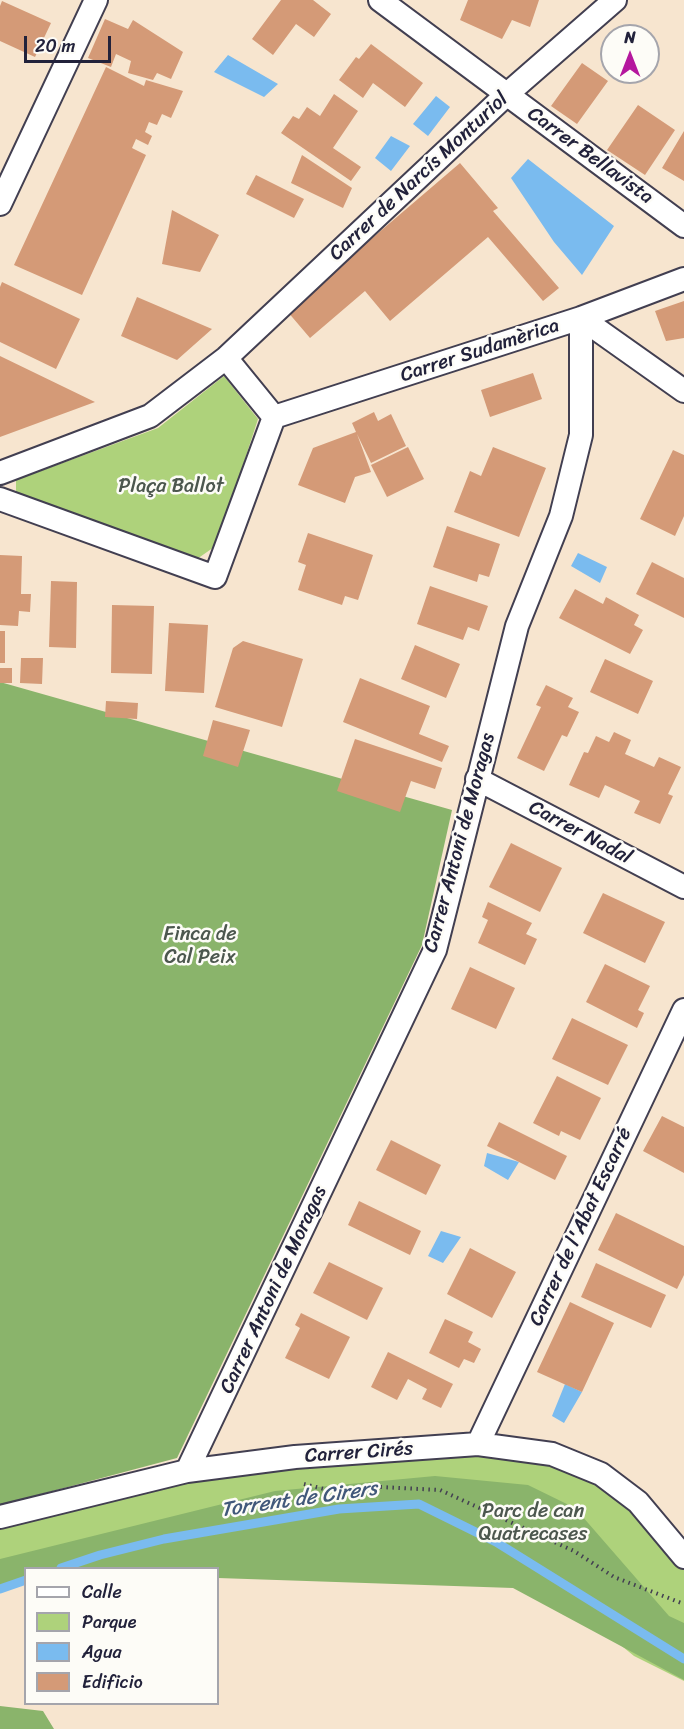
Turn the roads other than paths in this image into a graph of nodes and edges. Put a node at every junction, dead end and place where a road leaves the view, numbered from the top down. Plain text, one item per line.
1 (96, 0) edge
2 (380, 0) edge
3 (615, 0) edge
4 (506, 95) junction
5 (0, 204) edge
6 (684, 226) edge
7 (684, 279) edge
8 (581, 318) junction
9 (226, 358) junction
10 (684, 391) edge
11 (274, 417) junction
12 (0, 473) edge
13 (0, 499) edge
14 (477, 779) junction
15 (684, 887) edge
16 (684, 1010) edge
17 (478, 1444) junction
18 (187, 1471) junction
19 (0, 1517) edge
20 (684, 1557) edge

1 - 5 street
2 - 4 street, Carrer Bellavista
3 - 4 street, Carrer de Narcís Monturiol
4 - 6 street, Carrer Bellavista
4 - 9 street, Carrer de Narcís Monturiol
7 - 8 street, Carrer Sudamèrica
8 - 10 street
8 - 11 street, Carrer Sudamèrica
8 - 14 street, Carrer Antoni de Moragas
9 - 11 street
9 - 12 street
11 - 13 street
14 - 15 street, Carrer Nadal
14 - 18 street, Carrer Antoni de Moragas
16 - 17 street, Carrer de l'Abat Escarré
17 - 18 street, Carrer Cirés
17 - 20 street, Carrer Cirés
18 - 19 street, Carrer Cirés

